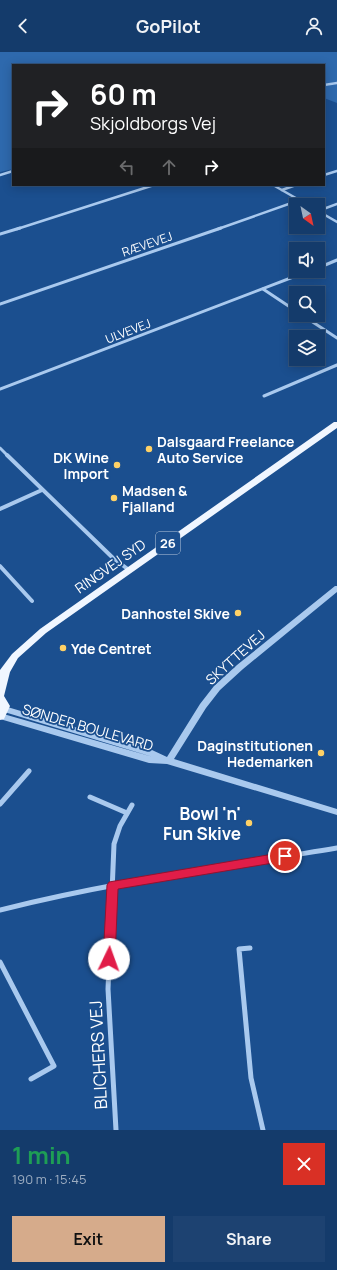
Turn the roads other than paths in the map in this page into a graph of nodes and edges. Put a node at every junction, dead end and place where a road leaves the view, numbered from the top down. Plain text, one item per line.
1 (337, 83) edge
2 (325, 85) edge
3 (12, 171) edge
4 (337, 171) edge
5 (0, 175) edge
6 (325, 175) edge
7 (151, 186) edge
8 (275, 186) edge
9 (293, 186) edge
10 (282, 190) junction
11 (296, 198) edge
12 (289, 204) edge
13 (337, 204) edge
14 (325, 208) edge
15 (325, 215) edge
16 (337, 222) edge
17 (0, 234) edge
18 (337, 260) edge
19 (325, 265) edge
20 (291, 278) edge
21 (263, 289) junction
22 (0, 304) edge
23 (289, 306) edge
24 (313, 322) edge
25 (337, 338) edge
26 (337, 365) edge
27 (0, 389) edge
28 (264, 396) dead end
29 (337, 424) edge
30 (0, 448) edge
31 (42, 490) junction
32 (0, 509) edge
33 (0, 566) edge
34 (129, 570) junction
35 (337, 588) edge
36 (32, 601) dead end
37 (3, 673) edge
38 (0, 695) edge
39 (0, 698) edge
40 (2, 714) edge
41 (169, 761) junction
42 (29, 770) dead end
43 (90, 797) dead end
44 (0, 804) edge
45 (132, 805) dead end
46 (337, 812) edge
47 (127, 813) junction
48 (337, 848) edge
49 (113, 885) junction
50 (0, 910) edge
51 (250, 948) dead end
52 (0, 962) edge
53 (31, 1079) dead end
54 (116, 1130) edge
55 (263, 1130) edge

1 - 2 street
3 - 5 street
4 - 6 street
7 - 17 street
8 - 10 street
9 - 10 street
10 - 11 street
12 - 22 street, RÆVEVEJ
13 - 14 street
15 - 16 street
18 - 19 street
20 - 21 street, ULVEVEJ
21 - 23 street
21 - 27 street, ULVEVEJ
24 - 25 street
26 - 28 street
29 - 34 main road, RINGVEJ SYD / 26
30 - 31 street
31 - 32 street
31 - 34 street
33 - 36 street
34 - 37 main road, RINGVEJ SYD / 26
35 - 41 street, SKYTTEVEJ
37 - 38 main road, RINGVEJ SYD / 26
39 - 40 main road
40 - 41 street, SØNDER BOULEVARD
41 - 46 street, SØNDER BOULEVARD
42 - 44 street
43 - 47 street
45 - 47 street, BLICHERS VEJ
47 - 49 street, BLICHERS VEJ
48 - 49 street
49 - 50 street
49 - 54 street, BLICHERS VEJ
51 - 55 street
52 - 53 street

